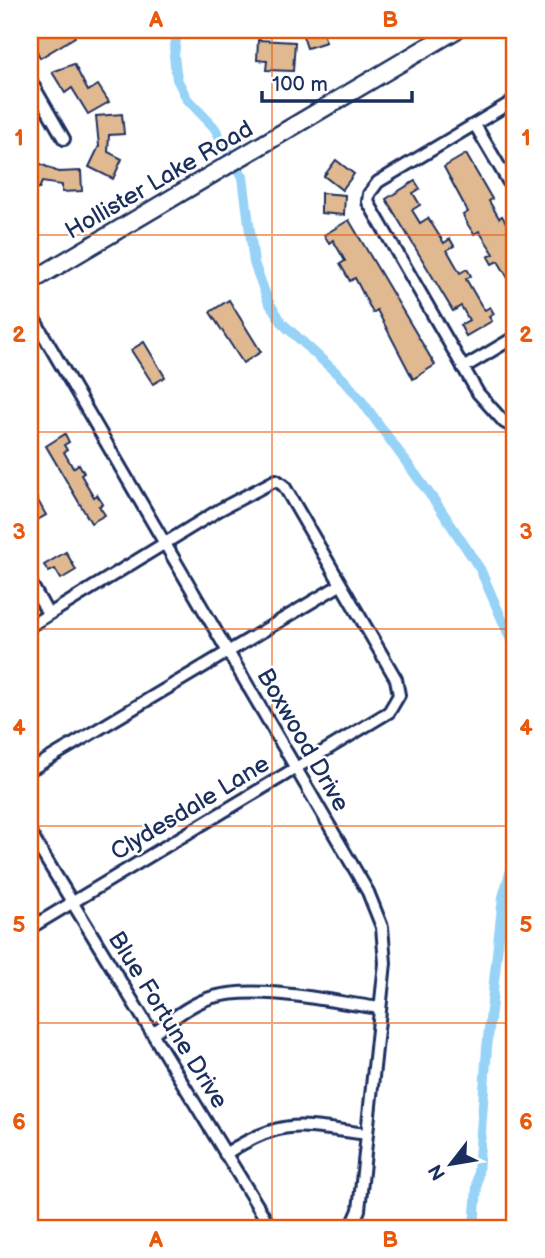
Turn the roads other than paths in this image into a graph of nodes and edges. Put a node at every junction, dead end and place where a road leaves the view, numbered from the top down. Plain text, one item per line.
1 (456, 30) edge
2 (30, 80) edge
3 (515, 100) edge
4 (475, 125) junction
5 (64, 139) dead end
6 (515, 193) edge
7 (30, 282) edge
8 (30, 312) edge
9 (515, 337) edge
10 (463, 368) junction
11 (515, 428) edge
12 (163, 544) junction
13 (30, 582) edge
14 (340, 584) junction
15 (48, 614) junction
16 (30, 625) edge
17 (226, 651) junction
18 (295, 769) junction
19 (30, 770) edge
20 (30, 833) edge
21 (71, 904) junction
22 (30, 928) edge
23 (380, 1008) junction
24 (153, 1033) junction
25 (367, 1134) junction
26 (226, 1154) junction
27 (271, 1228) edge
28 (351, 1228) edge

1 - 7 street, Hollister Lake Road
2 - 5 street
3 - 4 street
4 - 6 street
4 - 10 street
8 - 12 street, Boxwood Drive
9 - 10 street
10 - 11 street
12 - 14 street
12 - 15 street
12 - 17 street, Boxwood Drive
13 - 15 street
14 - 17 street
14 - 18 street, Clydesdale Lane
15 - 16 street
17 - 18 street, Boxwood Drive
17 - 19 street
18 - 21 street, Clydesdale Lane
18 - 23 street, Boxwood Drive
20 - 21 street, Blue Fortune Drive
21 - 22 street, Clydesdale Lane
21 - 24 street, Blue Fortune Drive
23 - 24 street
23 - 25 street, Boxwood Drive
24 - 26 street, Blue Fortune Drive
25 - 26 street
25 - 28 street, Boxwood Drive
26 - 27 street, Blue Fortune Drive

